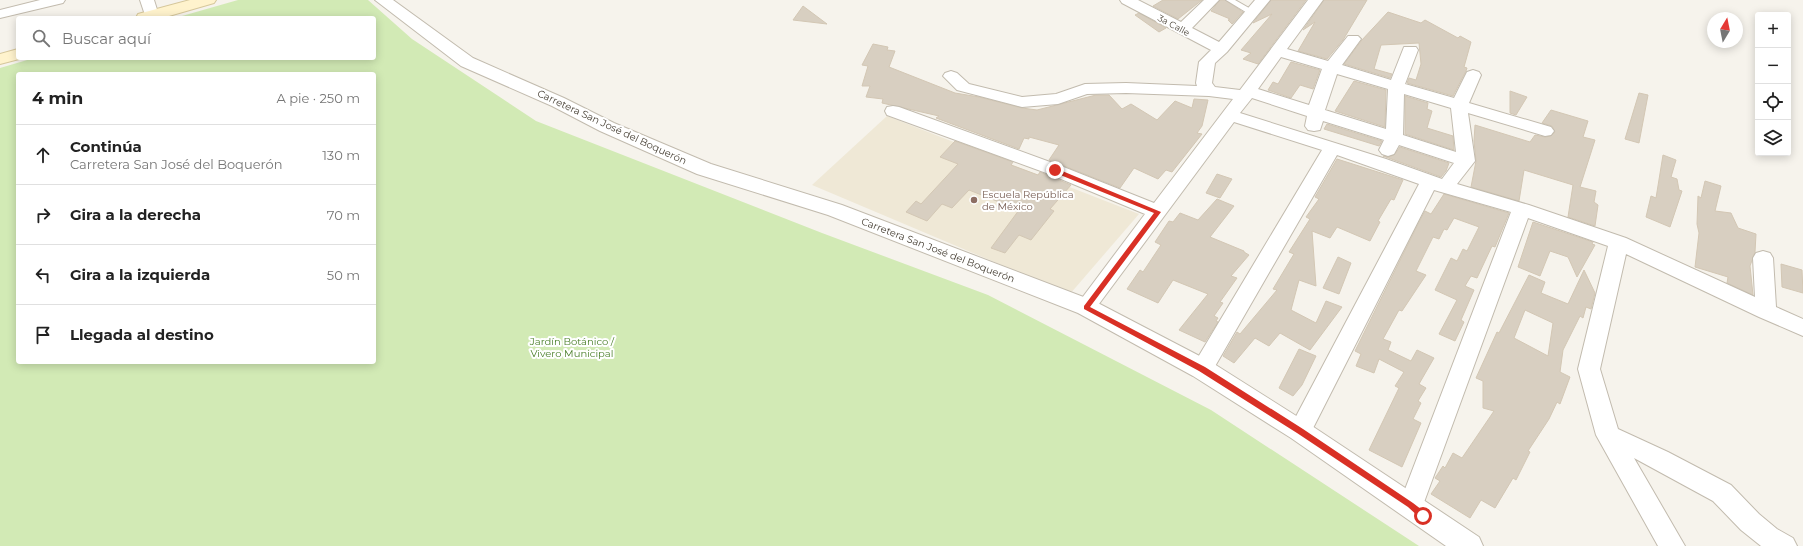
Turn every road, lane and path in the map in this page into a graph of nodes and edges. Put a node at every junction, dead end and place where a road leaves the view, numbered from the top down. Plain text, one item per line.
1 (58, 0) edge
2 (147, 0) edge
3 (208, 0) edge
4 (383, 0) edge
5 (1127, 0) edge
6 (1212, 0) edge
7 (1230, 0) edge
8 (1263, 0) edge
9 (1316, 0) edge
10 (1252, 12) junction
11 (0, 14) edge
12 (148, 16) edge
13 (152, 16) edge
14 (1182, 29) junction
15 (1353, 39) dead end
16 (1220, 50) junction
17 (1410, 50) dead end
18 (1278, 52) junction
19 (16, 55) edge
20 (0, 59) edge
21 (1331, 68) junction
22 (1473, 75) dead end
23 (951, 76) dead end
24 (1396, 87) junction
25 (1209, 91) junction
26 (1246, 94) junction
27 (1459, 106) junction
28 (893, 111) dead end
29 (1317, 113) junction
30 (1230, 115) junction
31 (1545, 131) dead end
32 (1394, 138) junction
33 (1311, 141) junction
34 (1332, 148) junction
35 (1466, 161) junction
36 (1380, 163) junction
37 (1437, 185) junction
38 (1522, 209) junction
39 (1158, 212) junction
40 (1619, 243) junction
41 (1763, 258) dead end
42 (1086, 307) junction
43 (1766, 312) junction
44 (1803, 328) edge
45 (1202, 369) junction
46 (1300, 431) junction
47 (1608, 435) junction
48 (1411, 505) junction
49 (1470, 546) edge
50 (1672, 546) edge
51 (1784, 546) edge

1 - 11 street
2 - 12 street
3 - 13 main road
4 - 42 street, Carretera San José del Boquerón
5 - 14 street, 3a Calle
6 - 14 street
7 - 10 lane
8 - 10 street
9 - 18 street
10 - 16 street
14 - 16 street, 3a Calle
15 - 21 street
16 - 25 street
17 - 24 street
18 - 21 street
18 - 26 street
19 - 20 main road
21 - 24 street
21 - 29 street
22 - 27 street
23 - 25 street
24 - 27 street
24 - 32 street
25 - 26 street
26 - 29 street
26 - 30 street
27 - 31 street
27 - 35 street
28 - 39 street
29 - 32 street
29 - 33 street
30 - 33 street
30 - 39 street
32 - 35 street
32 - 36 street
33 - 34 street
34 - 36 street
34 - 45 street
35 - 37 street
36 - 37 street
37 - 38 street
37 - 46 street
38 - 40 street
38 - 48 street
39 - 42 street
40 - 43 street
40 - 47 street
41 - 43 street
42 - 45 street, Carretera San José del Boquerón
43 - 44 street
45 - 46 street, Carretera San José del Boquerón
46 - 48 street, Carretera San José del Boquerón
47 - 50 street
47 - 51 street
48 - 49 street, Carretera San José del Boquerón

